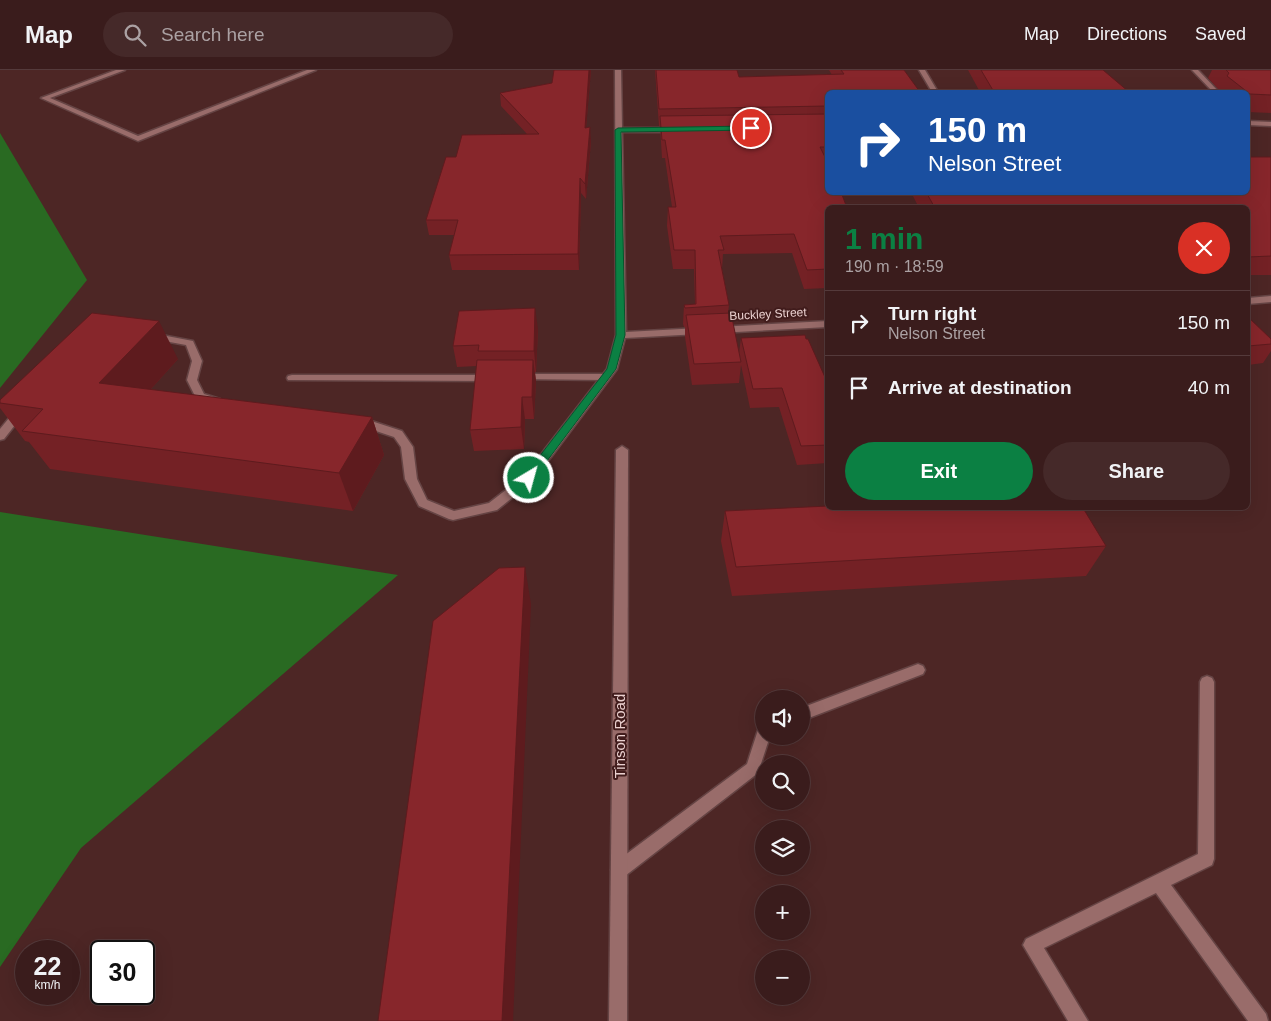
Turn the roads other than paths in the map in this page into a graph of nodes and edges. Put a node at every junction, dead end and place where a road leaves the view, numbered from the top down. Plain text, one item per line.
1 (122, 70) edge
2 (313, 70) edge
3 (618, 70) edge
4 (922, 70) edge
5 (1195, 70) edge
6 (934, 90) edge
7 (1214, 90) edge
8 (1250, 123) edge
9 (1271, 124) edge
10 (688, 129) edge
11 (618, 130) junction
12 (1271, 299) edge
13 (1250, 301) edge
14 (825, 324) edge
15 (621, 335) junction
16 (142, 337) edge
17 (605, 377) junction
18 (292, 378) dead end
19 (31, 398) edge
20 (230, 405) edge
21 (351, 420) edge
22 (0, 436) edge
23 (622, 450) dead end
24 (918, 670) dead end
25 (1207, 682) dead end
26 (810, 712) edge
27 (760, 745) edge
28 (619, 870) junction
29 (1159, 883) junction
30 (618, 1021) edge
31 (1079, 1021) edge
32 (1258, 1021) edge

1 - 2 street
3 - 11 street
4 - 6 street
5 - 7 street
8 - 9 street
10 - 11 street
11 - 15 street
12 - 13 street
14 - 15 street, Buckley Street
15 - 17 street
16 - 20 street
17 - 18 street
17 - 21 street
19 - 22 street
23 - 28 street, Tinson Road
24 - 26 street
25 - 29 street
27 - 28 street
28 - 30 street, Tinson Road
29 - 31 street
29 - 32 street

